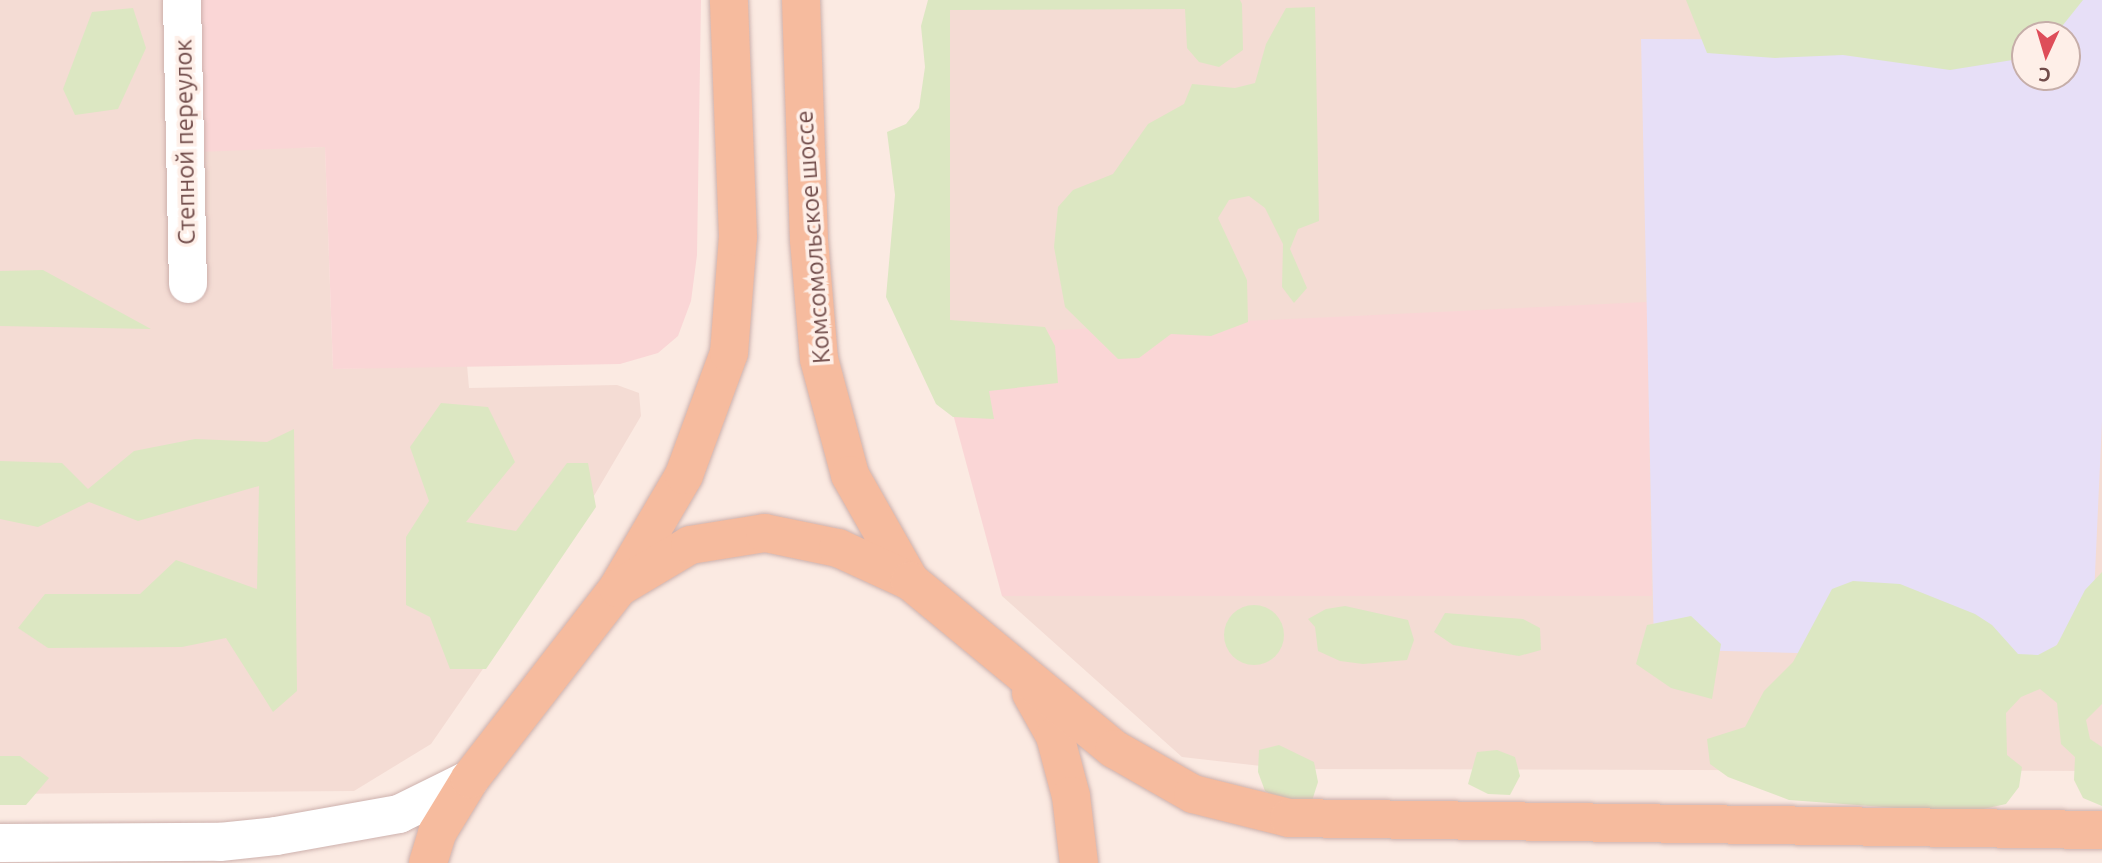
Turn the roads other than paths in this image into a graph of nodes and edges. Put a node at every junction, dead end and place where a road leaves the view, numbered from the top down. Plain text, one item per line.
1 (182, 0) edge
2 (729, 0) edge
3 (801, 0) edge
4 (188, 284) dead end
5 (910, 581) junction
6 (618, 588) junction
7 (1021, 676) junction
8 (471, 779) junction
9 (2102, 830) edge
10 (0, 843) edge
11 (428, 863) edge
12 (1079, 863) edge

1 - 4 main road, Степной переулок
2 - 6 main road
3 - 5 main road, Комсомольское шоссе
5 - 6 main road
5 - 7 main road
6 - 8 main road
7 - 9 main road
7 - 12 main road
8 - 10 main road
8 - 11 main road

